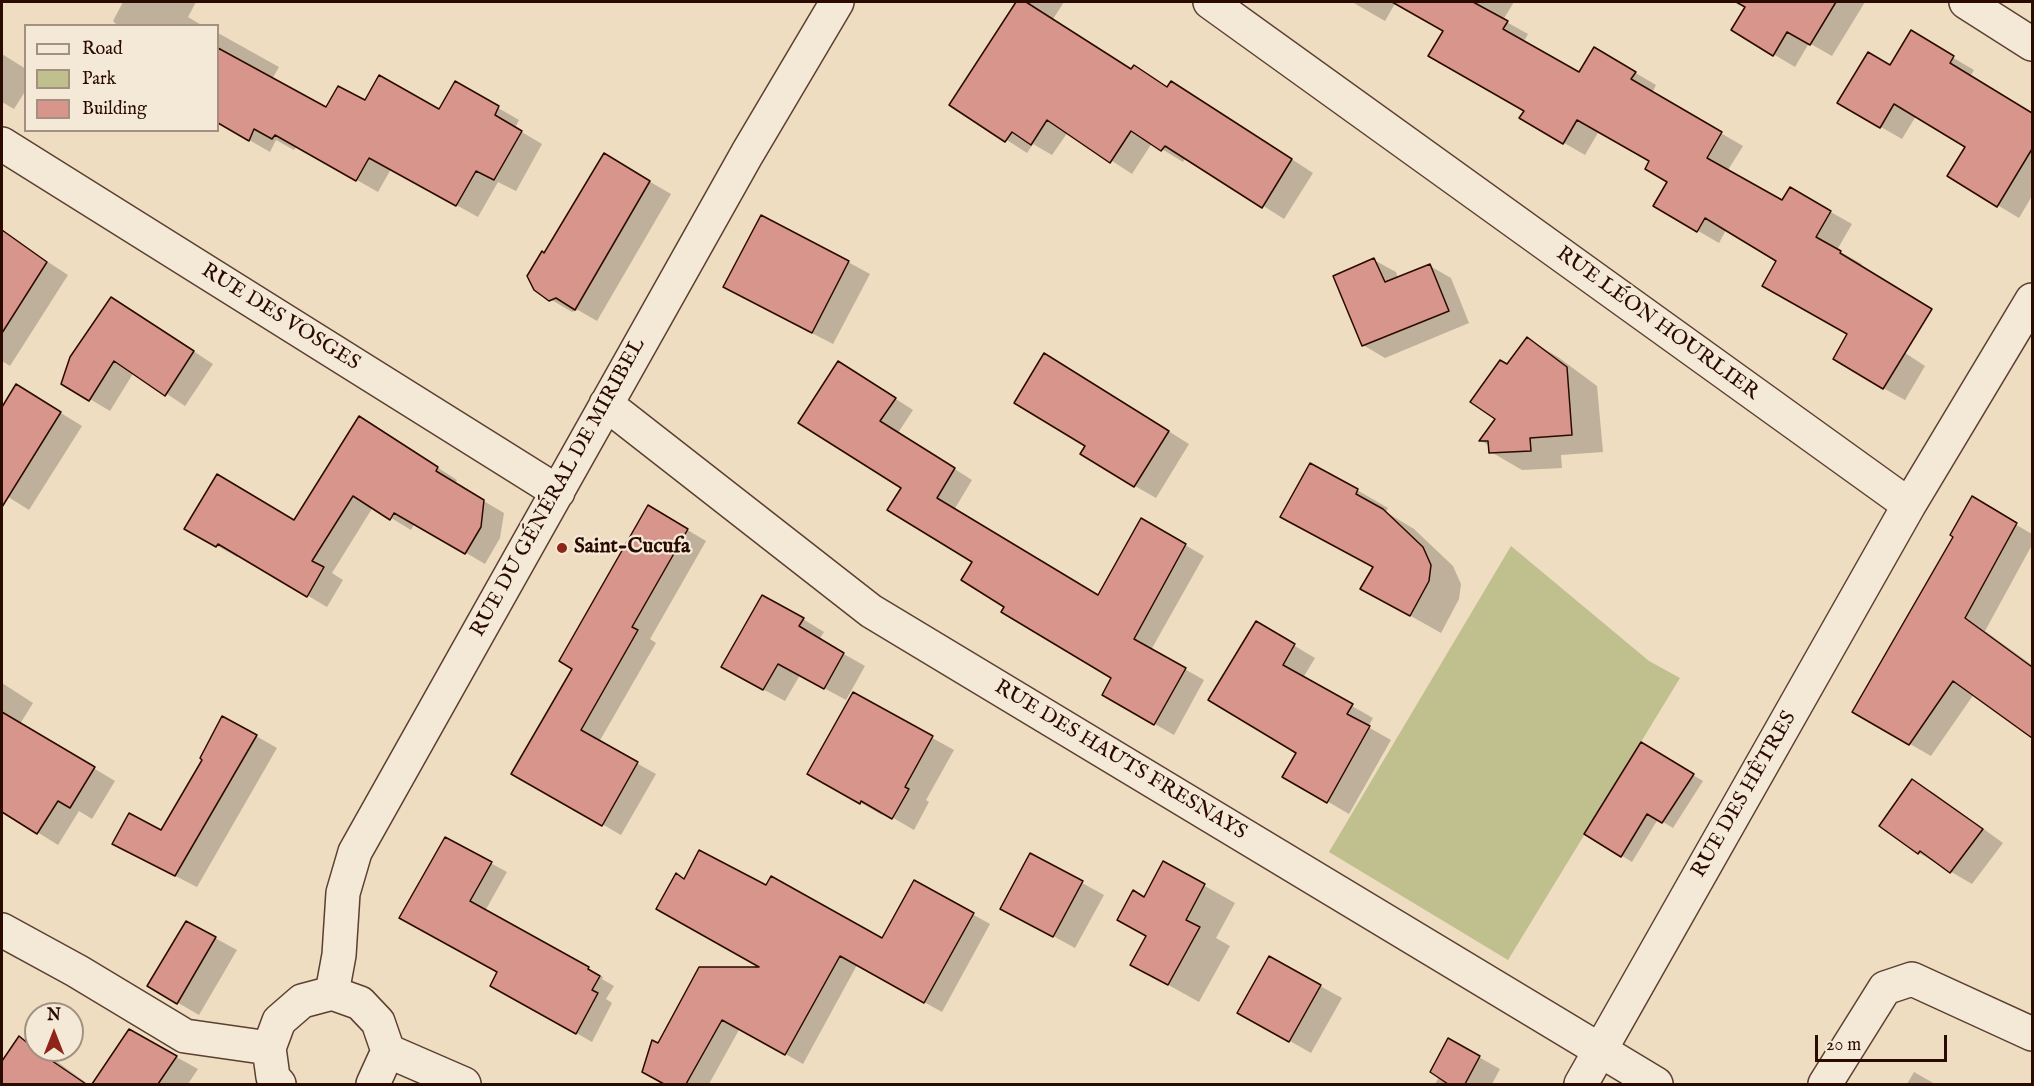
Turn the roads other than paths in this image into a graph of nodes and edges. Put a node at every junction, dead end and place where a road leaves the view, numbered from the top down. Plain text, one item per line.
1 (837, 2) edge
2 (1210, 2) edge
3 (1966, 2) edge
4 (2032, 44) edge
5 (2, 144) edge
6 (2032, 300) edge
7 (606, 404) junction
8 (558, 492) junction
9 (1909, 505) junction
10 (2, 930) edge
11 (332, 993) junction
12 (2032, 1034) edge
13 (1599, 1050) junction
14 (388, 1051) junction
15 (269, 1074) edge
16 (373, 1084) edge
17 (464, 1084) edge
18 (1581, 1084) edge
19 (1656, 1084) edge
20 (1825, 1084) edge

1 - 7 street, RUE DU GÉNÉRAL DE MIRIBEL
2 - 9 street, RUE LÉON HOURLIER
3 - 4 street
5 - 8 street, RUE DES VOSGES
6 - 9 street
7 - 8 street, RUE DU GÉNÉRAL DE MIRIBEL
7 - 13 street, RUE DES HAUTS FRESNAYS
8 - 11 street, RUE DU GÉNÉRAL DE MIRIBEL
9 - 13 street, RUE DES HÊTRES
10 - 15 street
11 - 14 street
11 - 15 street
12 - 20 street
13 - 18 street, RUE DES HÊTRES
13 - 19 street, RUE DES HAUTS FRESNAYS
14 - 16 street
14 - 17 street

